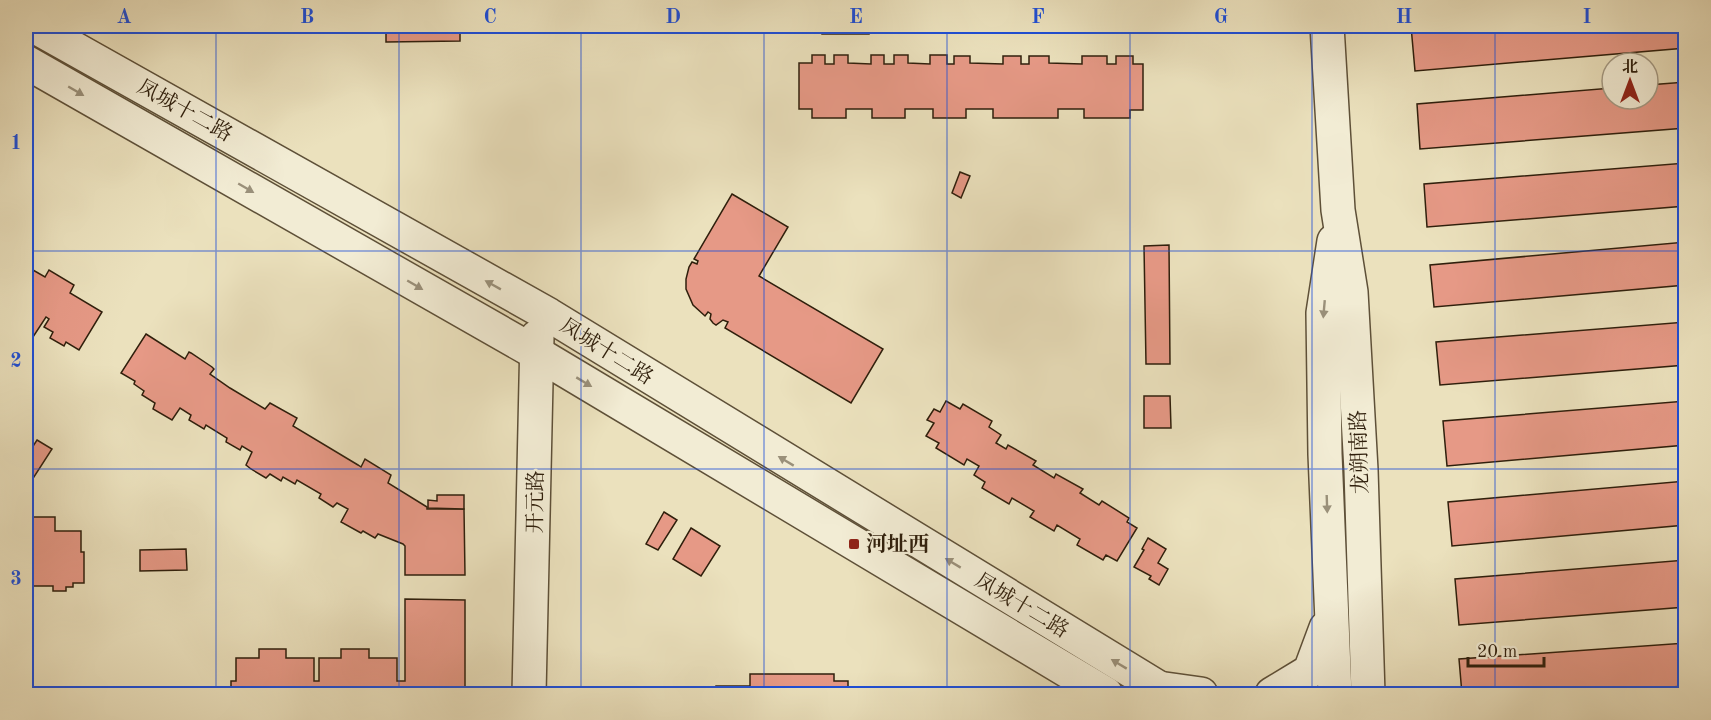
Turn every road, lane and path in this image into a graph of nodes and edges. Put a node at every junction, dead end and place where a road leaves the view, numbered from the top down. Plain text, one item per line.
1 (34, 26) edge
2 (1327, 26) edge
3 (26, 63) edge
4 (1338, 210) junction
5 (536, 309) junction
6 (538, 354) junction
7 (1331, 612) junction
8 (1164, 691) edge
9 (529, 694) edge
10 (1106, 694) edge
11 (1201, 694) edge
12 (1272, 694) edge
13 (1335, 694) edge
14 (1368, 694) edge

5 -> 1 street, 凤城十二路
2 - 4 street, 龙朔南路
3 -> 6 street, 凤城十二路
4 -> 7 street, 龙朔南路
4 - 14 street, 龙朔南路
5 - 6 street, 开元路
8 -> 5 street, 凤城十二路
6 - 9 street, 开元路
6 -> 10 street, 凤城十二路
7 - 12 street
7 - 13 street, 龙朔南路
8 - 11 street

